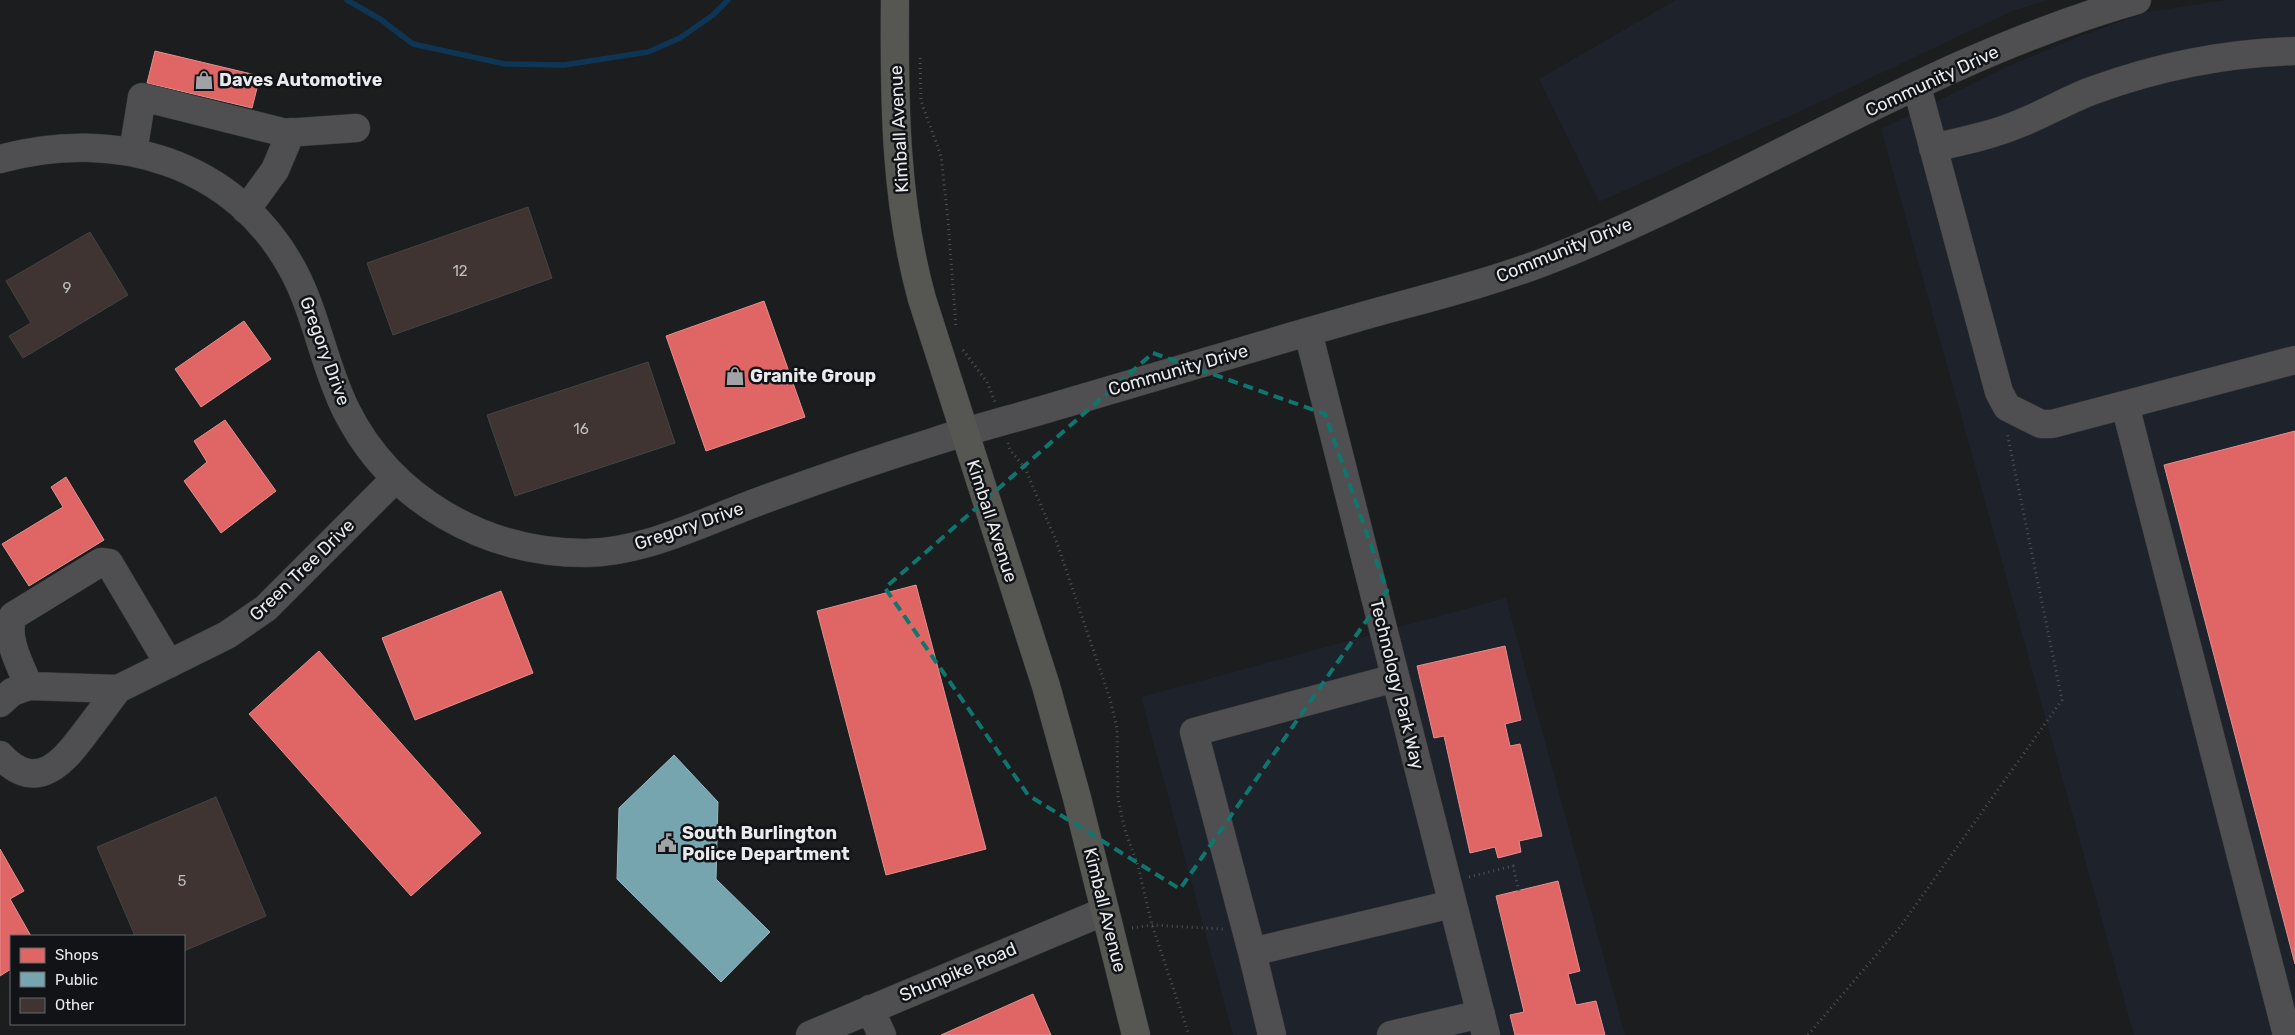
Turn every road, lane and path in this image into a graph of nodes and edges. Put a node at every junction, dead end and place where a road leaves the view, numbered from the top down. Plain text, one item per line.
1 (895, 0) edge
2 (2137, 0) edge
3 (2295, 51) edge
4 (920, 55) dead end
5 (1917, 87) junction
6 (356, 128) dead end
7 (291, 132) junction
8 (1933, 148) junction
9 (134, 152) junction
10 (0, 159) edge
11 (246, 210) junction
12 (1308, 332) junction
13 (957, 334) dead end
14 (960, 343) dead end
15 (2295, 360) edge
16 (2125, 405) junction
17 (1001, 422) junction
18 (2007, 430) dead end
19 (964, 432) junction
20 (937, 440) joint
21 (395, 479) junction
22 (169, 664) junction
23 (1396, 678) junction
24 (29, 686) junction
25 (118, 689) junction
26 (0, 703) edge
27 (0, 755) edge
28 (1461, 878) dead end
29 (1519, 891) dead end
30 (1452, 904) junction
31 (1105, 910) junction
32 (1152, 925) junction
33 (1126, 929) dead end
34 (1226, 929) dead end
35 (1252, 952) junction
36 (870, 1010) junction
37 (1484, 1024) edge
38 (810, 1035) edge
39 (882, 1035) edge
40 (1136, 1035) edge
41 (1189, 1035) edge
42 (1272, 1035) edge
43 (1392, 1035) edge
44 (1808, 1035) edge
45 (2287, 1035) edge

1 - 19 main road, Kimball Avenue
2 - 5 street, Community Drive
3 - 8 street
4 - 13 path
5 - 8 street
5 - 12 street, Community Drive
6 - 7 street
7 - 9 street
7 - 11 street
8 - 16 street
9 - 10 street, Gregory Drive
9 - 11 street, Gregory Drive
11 - 21 street, Gregory Drive
12 - 17 street, Community Drive
12 - 23 street, Technology Park Way
14 - 17 path
15 - 16 street
16 - 45 street
17 - 19 street, Community Drive
17 - 32 path
18 - 44 path
19 - 20 street, Community Drive
19 - 31 main road, Kimball Avenue
20 - 21 street, Gregory Drive
21 - 22 street, Green Tree Drive
22 - 24 street
22 - 25 street, Green Tree Drive
23 - 30 street, Technology Park Way
23 - 35 street
24 - 25 street, Green Tree Drive
24 - 26 street, Green Tree Drive
25 - 27 street, Green Tree Drive
28 - 29 path
30 - 35 street
30 - 37 street, Technology Park Way
31 - 36 street, Shunpike Road
31 - 40 main road, Kimball Avenue
32 - 33 path
32 - 34 path
32 - 41 path
35 - 42 street
36 - 38 street, Shunpike Road
36 - 39 street
37 - 43 street

